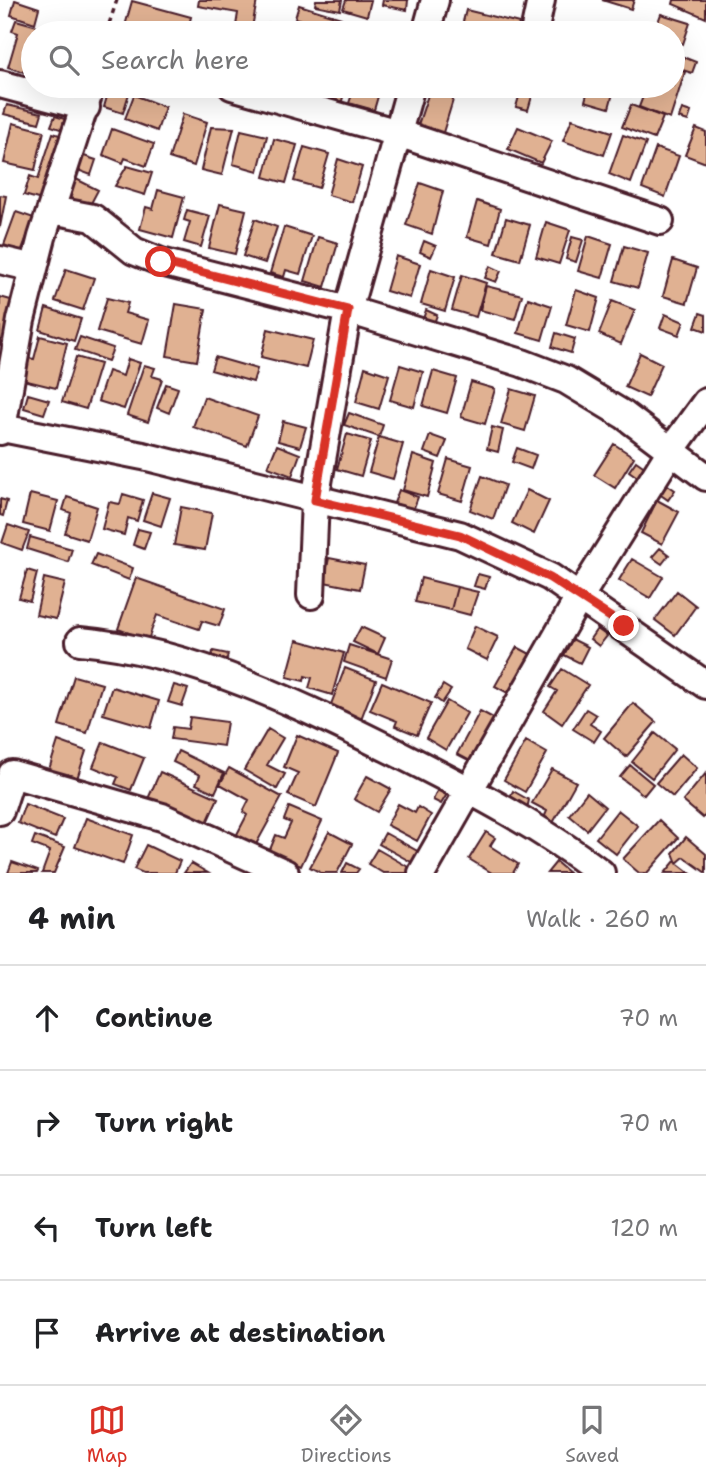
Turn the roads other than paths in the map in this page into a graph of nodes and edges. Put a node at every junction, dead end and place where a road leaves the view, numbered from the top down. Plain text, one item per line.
1 (435, 0) edge
2 (541, 0) edge
3 (429, 21) edge
4 (537, 21) edge
5 (0, 84) edge
6 (21, 87) edge
7 (88, 98) edge
8 (274, 98) edge
9 (408, 98) edge
10 (398, 133) junction
11 (52, 210) junction
12 (660, 221) dead end
13 (0, 260) edge
14 (34, 268) junction
15 (348, 310) junction
16 (706, 402) edge
17 (1, 429) edge
18 (672, 449) junction
19 (706, 477) edge
20 (315, 500) junction
21 (311, 595) dead end
22 (580, 596) junction
23 (80, 642) dead end
24 (706, 685) edge
25 (470, 790) junction
26 (0, 811) edge
27 (285, 873) edge
28 (422, 873) edge
29 (601, 873) edge

1 - 3 street
2 - 4 street
5 - 6 street
7 - 11 street
8 - 10 street
9 - 10 street
10 - 12 street
10 - 15 street
11 - 14 street
11 - 15 street
13 - 14 street
14 - 17 street
15 - 18 street
15 - 20 street
16 - 18 street
17 - 20 street
18 - 19 street
18 - 22 street
20 - 21 street
20 - 22 street
22 - 24 street
22 - 25 street
23 - 25 street
25 - 28 street
25 - 29 street
26 - 27 street

